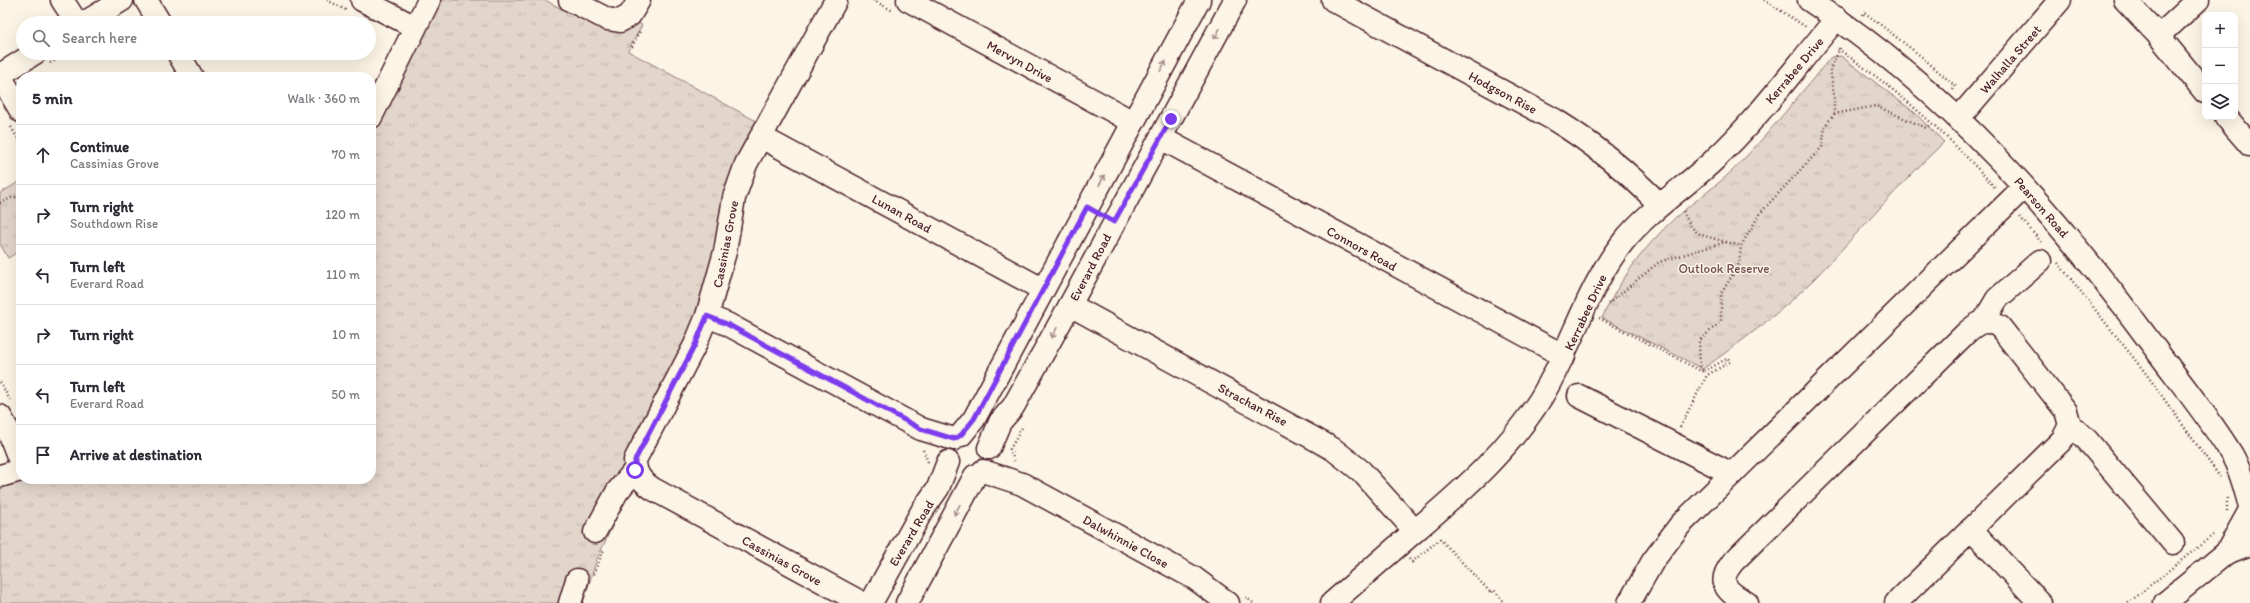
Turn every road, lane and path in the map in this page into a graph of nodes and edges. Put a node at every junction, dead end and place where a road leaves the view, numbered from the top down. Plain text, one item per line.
1 (62, 0) edge
2 (122, 0) edge
3 (146, 0) edge
4 (362, 0) edge
5 (429, 0) edge
6 (570, 0) edge
7 (639, 0) edge
8 (836, 0) edge
9 (908, 0) edge
10 (1199, 0) edge
11 (1235, 0) edge
12 (1333, 0) edge
13 (1764, 0) edge
14 (1808, 0) edge
15 (2060, 0) edge
16 (2124, 0) edge
17 (2198, 0) edge
18 (72, 16) edge
19 (96, 16) edge
20 (156, 16) edge
21 (1837, 18) junction
22 (415, 28) junction
23 (1807, 28) dead end
24 (2159, 36) junction
25 (24, 60) edge
26 (182, 60) edge
27 (189, 72) edge
28 (0, 75) edge
29 (2202, 88) edge
30 (16, 102) edge
31 (376, 107) edge
32 (1834, 114) junction
33 (1959, 118) junction
34 (2228, 120) edge
35 (1133, 122) junction
36 (1931, 124) junction
37 (761, 137) junction
38 (1161, 138) junction
39 (2250, 146) edge
40 (2024, 187) junction
41 (16, 197) edge
42 (0, 203) edge
43 (2008, 203) junction
44 (1660, 204) junction
45 (1087, 207) junction
46 (1682, 208) dead end
47 (1114, 222) junction
48 (1726, 242) junction
49 (1742, 246) junction
50 (2046, 255) junction
51 (1042, 289) junction
52 (1070, 305) junction
53 (1603, 309) dead end
54 (707, 316) junction
55 (1599, 317) dead end
56 (1984, 321) junction
57 (1564, 356) junction
58 (1703, 372) junction
59 (1579, 396) dead end
60 (0, 416) edge
61 (2070, 425) junction
62 (922, 440) junction
63 (1674, 444) junction
64 (952, 447) junction
65 (16, 451) edge
66 (984, 463) junction
67 (925, 469) dead end
68 (635, 470) junction
69 (2233, 470) edge
70 (16, 471) edge
71 (1732, 474) junction
72 (0, 476) edge
73 (2226, 492) dead end
74 (2250, 509) edge
75 (2226, 518) dead end
76 (1971, 529) junction
77 (1415, 531) junction
78 (2214, 534) dead end
79 (600, 540) joint
80 (2173, 542) dead end
81 (2250, 544) edge
82 (1399, 545) junction
83 (2226, 553) junction
84 (585, 578) joint
85 (570, 603) edge
86 (862, 603) edge
87 (871, 603) edge
88 (907, 603) edge
89 (1228, 603) edge
90 (1332, 603) edge
91 (1505, 603) edge
92 (1629, 603) edge
93 (1747, 603) edge
94 (1896, 603) edge
95 (2040, 603) edge
96 (2128, 603) edge
97 (2165, 603) edge

1 - 18 street
2 - 19 street
3 - 20 street
4 - 22 street
5 - 22 street
6 - 7 street
8 - 37 street, Cassinias Grove
9 - 35 street, Mervyn Drive
35 -> 10 street, Everard Road
11 -> 38 street, Everard Road
12 - 44 street, Hodgson Rise
13 - 23 path
14 - 21 street, Pearson Road
15 - 33 street, Walhalla Street
16 - 24 street
17 - 24 street
21 - 33 street, Pearson Road
21 - 44 street, Kerrabee Drive
22 - 31 street
24 - 29 street
25 - 28 street
26 - 27 street
28 - 30 street
32 - 36 path
32 - 36 path
32 - 49 path
33 - 40 street, Pearson Road
34 - 39 street
45 -> 35 street, Everard Road
36 - 43 path
37 - 51 street, Lunan Road
37 - 54 street, Cassinias Grove
38 - 47 street, Everard Road
38 - 57 street, Connors Road
40 - 43 street
40 - 69 street, Pearson Road
41 - 42 path
43 - 50 path
43 - 71 street
44 - 57 street, Kerrabee Drive
45 - 47 street
45 - 51 street, Everard Road
46 - 48 path
47 - 52 street, Everard Road
48 - 49 path
48 - 53 path
49 - 58 path
50 - 56 street
50 - 69 path
51 - 64 street, Everard Road
52 -> 66 street, Everard Road
52 - 77 street, Strachan Rise
54 - 62 street
54 - 68 street, Cassinias Grove
55 - 58 path
56 - 61 street
56 - 93 street
57 - 77 street, Kerrabee Drive
58 - 63 path
59 - 63 street
60 - 65 street
61 - 76 street
61 - 80 street
62 - 64 street
62 - 67 path
63 - 71 street
64 - 66 street
64 - 66 street
64 - 87 street, Everard Road
66 -> 88 street, Everard Road
66 - 89 street, Dalwhinnie Close
68 - 79 street
68 - 86 street, Cassinias Grove
69 - 74 street, Pearson Road
70 - 72 street
71 - 92 street
73 - 75 path
74 - 83 street
76 - 94 street
76 - 95 street
77 - 82 street, Kerrabee Drive
78 - 96 path
79 - 84 path
81 - 83 street
82 - 90 street, Kerrabee Drive
82 - 91 path
83 - 97 street
84 - 85 street

